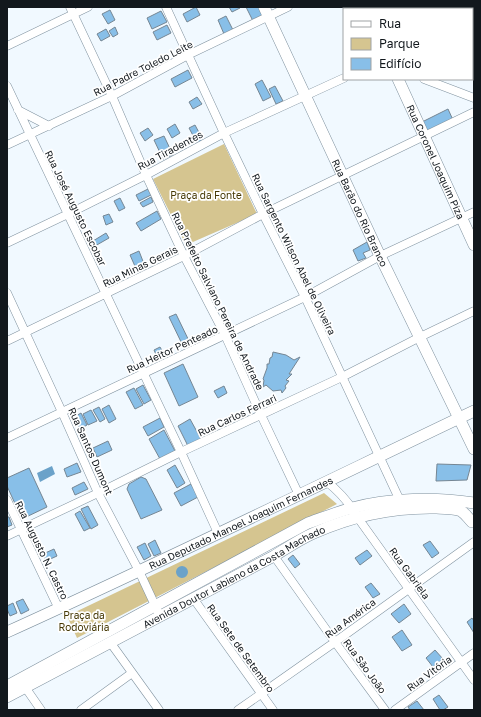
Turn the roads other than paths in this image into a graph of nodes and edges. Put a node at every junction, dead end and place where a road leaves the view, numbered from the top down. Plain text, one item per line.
1 (88, 7) edge
2 (166, 7) edge
3 (288, 7) edge
4 (72, 11) edge
5 (266, 12) edge
6 (7, 46) edge
7 (188, 55) junction
8 (343, 78) edge
9 (427, 80) edge
10 (401, 82) edge
11 (7, 86) edge
12 (112, 96) junction
13 (305, 96) junction
14 (474, 98) edge
15 (18, 110) junction
16 (474, 112) edge
17 (49, 126) junction
18 (224, 133) junction
19 (30, 135) junction
20 (424, 137) junction
21 (7, 145) edge
22 (146, 175) junction
23 (343, 175) junction
24 (474, 212) edge
25 (68, 214) junction
26 (263, 214) junction
27 (462, 218) junction
28 (7, 243) edge
29 (474, 245) edge
30 (184, 256) junction
31 (380, 256) junction
32 (7, 293) edge
33 (106, 294) junction
34 (305, 297) junction
35 (474, 311) edge
36 (26, 332) junction
37 (225, 335) junction
38 (420, 337) junction
39 (7, 341) edge
40 (143, 373) junction
41 (342, 378) junction
42 (474, 411) edge
43 (62, 412) junction
44 (261, 415) junction
45 (460, 418) junction
46 (7, 438) edge
47 (474, 449) edge
48 (181, 452) junction
49 (380, 457) junction
50 (327, 482) junction
51 (98, 493) junction
52 (299, 495) junction
53 (7, 500) edge
54 (474, 502) edge
55 (402, 505) junction
56 (352, 508) junction
57 (474, 509) edge
58 (358, 518) junction
59 (473, 524) edge
60 (20, 529) junction
61 (218, 533) junction
62 (7, 536) edge
63 (474, 542) edge
64 (274, 556) junction
65 (139, 571) junction
66 (409, 588) junction
67 (193, 598) junction
68 (59, 609) junction
69 (158, 611) junction
70 (7, 632) edge
71 (110, 642) junction
72 (335, 642) junction
73 (474, 652) edge
74 (462, 662) junction
75 (132, 673) junction
76 (474, 680) edge
77 (7, 686) edge
78 (25, 687) junction
79 (261, 693) junction
80 (7, 697) edge
81 (41, 710) edge
82 (81, 710) edge
83 (159, 710) edge
84 (238, 710) edge
85 (273, 710) edge
86 (385, 710) edge
87 (395, 710) edge

1 - 4 street
2 - 7 street, Rua Sargento Wilson Abel de Oliveira
3 - 5 street, Rua Padre Toledo Leite
4 - 6 street
4 - 12 street, Rua Prefeito Salviano Pereira de Andrade
5 - 7 street, Rua Padre Toledo Leite
5 - 13 main road, Rua Barão do Rio Branco
7 - 12 street, Rua Padre Toledo Leite
7 - 18 street, Rua Sargento Wilson Abel de Oliveira
8 - 13 street, Rua Tiradentes
9 - 14 street
10 - 20 main road, Rua Coronel Joaquim Piza
11 - 15 street, Rua José Augusto Escobar
12 - 17 street, Rua Padre Toledo Leite
12 - 22 street, Rua Prefeito Salviano Pereira de Andrade
13 - 18 street, Rua Tiradentes
13 - 23 main road, Rua Barão do Rio Branco
15 - 17 street
15 - 19 street, Rua José Augusto Escobar
16 - 20 street, Rua Minas Gerais
17 - 19 street, Rua Padre Toledo Leite
18 - 22 street, Rua Tiradentes
18 - 26 street, Rua Sargento Wilson Abel de Oliveira
19 - 21 street, Rua Padre Toledo Leite
19 - 25 street, Rua José Augusto Escobar
20 - 23 street, Rua Minas Gerais
20 - 27 main road, Rua Coronel Joaquim Piza
22 - 25 street, Rua Tiradentes
22 - 30 street, Rua Prefeito Salviano Pereira de Andrade
23 - 26 street, Rua Minas Gerais
23 - 31 main road, Rua Barão do Rio Branco
24 - 27 street, Rua Heitor Penteado
25 - 28 street, Rua Tiradentes
25 - 33 street, Rua José Augusto Escobar
26 - 30 street, Rua Minas Gerais
26 - 34 street, Rua Sargento Wilson Abel de Oliveira
27 - 29 main road, Rua Coronel Joaquim Piza
27 - 31 street, Rua Heitor Penteado
30 - 33 street, Rua Minas Gerais
30 - 37 street, Rua Prefeito Salviano Pereira de Andrade
31 - 34 street, Rua Heitor Penteado
31 - 38 main road, Rua Barão do Rio Branco
32 - 36 street, Rua Santos Dumont
33 - 36 street, Rua Minas Gerais
33 - 40 street, Rua José Augusto Escobar
34 - 37 street, Rua Heitor Penteado
34 - 41 street, Rua Sargento Wilson Abel de Oliveira
35 - 38 street, Rua Carlos Ferrari
36 - 39 street, Rua Minas Gerais
36 - 43 street, Rua Santos Dumont
37 - 40 street, Rua Heitor Penteado
37 - 44 street, Rua Prefeito Salviano Pereira de Andrade
38 - 41 street, Rua Carlos Ferrari
38 - 45 main road, Rua Barão do Rio Branco
40 - 43 street, Rua Heitor Penteado
40 - 48 street, Rua José Augusto Escobar
41 - 44 street, Rua Carlos Ferrari
41 - 49 street, Rua Sargento Wilson Abel de Oliveira
42 - 45 main road, Rua Deputado Manoel Joaquim Fernandes
43 - 46 street, Rua Heitor Penteado
43 - 51 street, Rua Santos Dumont
44 - 48 street, Rua Carlos Ferrari
44 - 52 street, Rua Prefeito Salviano Pereira de Andrade
45 - 47 main road, Rua Barão do Rio Branco
45 - 49 main road, Rua Deputado Manoel Joaquim Fernandes
48 - 51 street, Rua Carlos Ferrari
48 - 61 street, Rua José Augusto Escobar
49 - 50 main road, Rua Deputado Manoel Joaquim Fernandes
49 - 55 street, Rua Sargento Wilson Abel de Oliveira
50 - 52 main road, Rua Deputado Manoel Joaquim Fernandes
50 - 56 street, Rua Gabriela
51 - 60 street, Rua Carlos Ferrari
51 - 65 street, Rua Santos Dumont
52 - 61 main road, Rua Deputado Manoel Joaquim Fernandes
53 - 60 street, Rua Augusto N. Castro
54 - 55 main road, Avenida Doutor Labieno da Costa Machado
55 - 56 main road, Avenida Doutor Labieno da Costa Machado
55 - 58 main road, Avenida Doutor Labieno da Costa Machado
55 - 59 main road, Avenida Doutor Labieno da Costa Machado
56 - 58 street, Rua Gabriela
56 - 69 main road, Avenida Doutor Labieno da Costa Machado
57 - 59 main road
58 - 64 main road, Avenida Doutor Labieno da Costa Machado
58 - 66 street, Rua Gabriela
60 - 62 street, Rua Carlos Ferrari
60 - 68 street, Rua Augusto N. Castro
61 - 65 main road, Rua Deputado Manoel Joaquim Fernandes
63 - 66 street, Rua América
64 - 67 main road, Avenida Doutor Labieno da Costa Machado
64 - 72 street, Rua São João
65 - 68 main road, Rua Deputado Manoel Joaquim Fernandes
65 - 69 street, Rua Santos Dumont
66 - 72 street, Rua América
66 - 74 street, Rua Gabriela
67 - 69 main road, Avenida Doutor Labieno da Costa Machado
67 - 79 street, Rua Sete de Setembro
68 - 70 main road, Rua Deputado Manoel Joaquim Fernandes
69 - 71 main road, Avenida Doutor Labieno da Costa Machado
69 - 77 main road, Avenida Doutor Labieno da Costa Machado
71 - 75 street
71 - 78 main road, Avenida Doutor Labieno da Costa Machado
72 - 79 street, Rua América
72 - 86 street, Rua São João
73 - 74 street, Rua Vitória
74 - 76 street, Rua Gabriela
74 - 87 street, Rua Vitória
75 - 82 street
75 - 83 street
78 - 80 main road, Avenida Doutor Labieno da Costa Machado
78 - 81 street
79 - 84 street, Rua América
79 - 85 street, Rua Sete de Setembro

